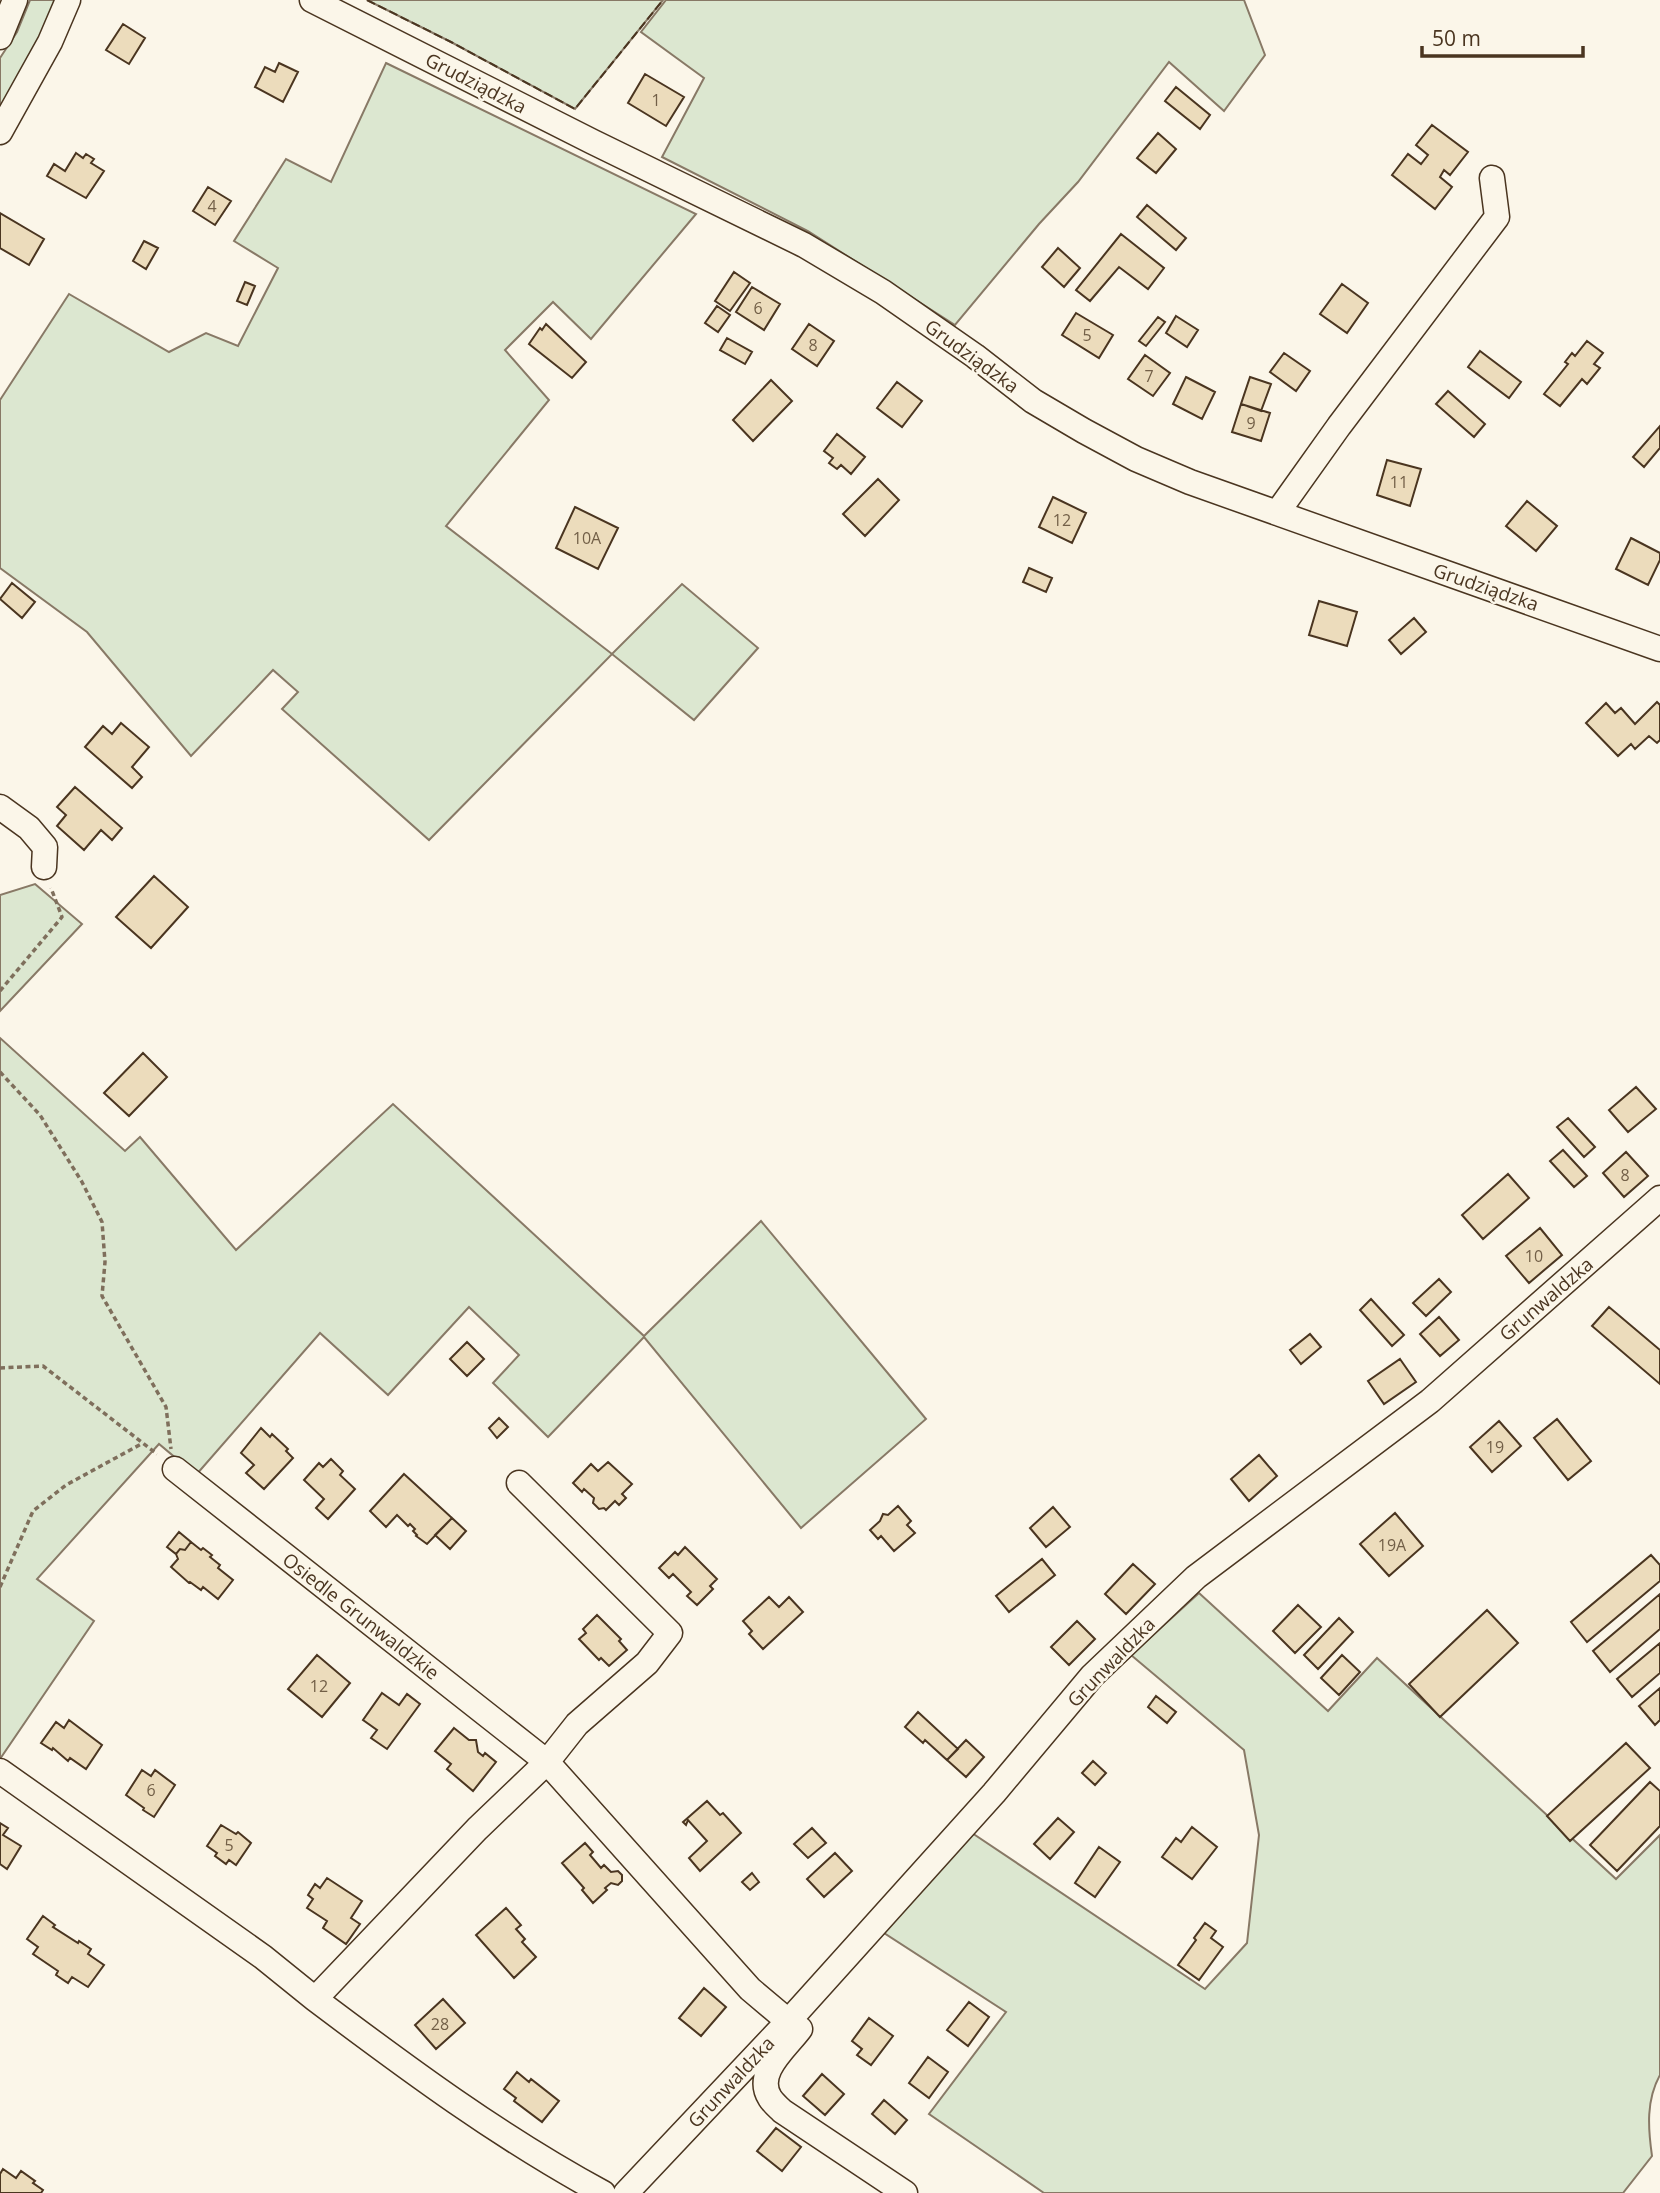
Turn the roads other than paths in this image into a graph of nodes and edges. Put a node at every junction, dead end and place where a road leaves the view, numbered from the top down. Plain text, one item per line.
1 (15, 0) edge
2 (68, 0) edge
3 (312, 0) edge
4 (0, 37) edge
5 (0, 132) edge
6 (1492, 178) dead end
7 (1277, 513) junction
8 (1660, 649) edge
9 (0, 807) edge
10 (44, 867) road end
11 (1660, 1198) edge
12 (175, 1469) road end
13 (519, 1483) dead end
14 (547, 1762) junction
15 (0, 1771) edge
16 (315, 1999) junction
17 (791, 2018) junction
18 (603, 2193) edge
19 (626, 2193) edge
20 (905, 2193) edge

1 - 4 street
2 - 5 street
3 - 7 street, Grudziądzka
6 - 7 street
7 - 8 street, Grudziądzka
9 - 10 street
11 - 17 street, Grunwaldzka
12 - 14 street, Osiedle Grunwaldzkie
13 - 14 street
14 - 16 street
14 - 17 street, Osiedle Grunwaldzkie
15 - 16 street
16 - 18 street
17 - 19 street, Grunwaldzka
17 - 20 street

